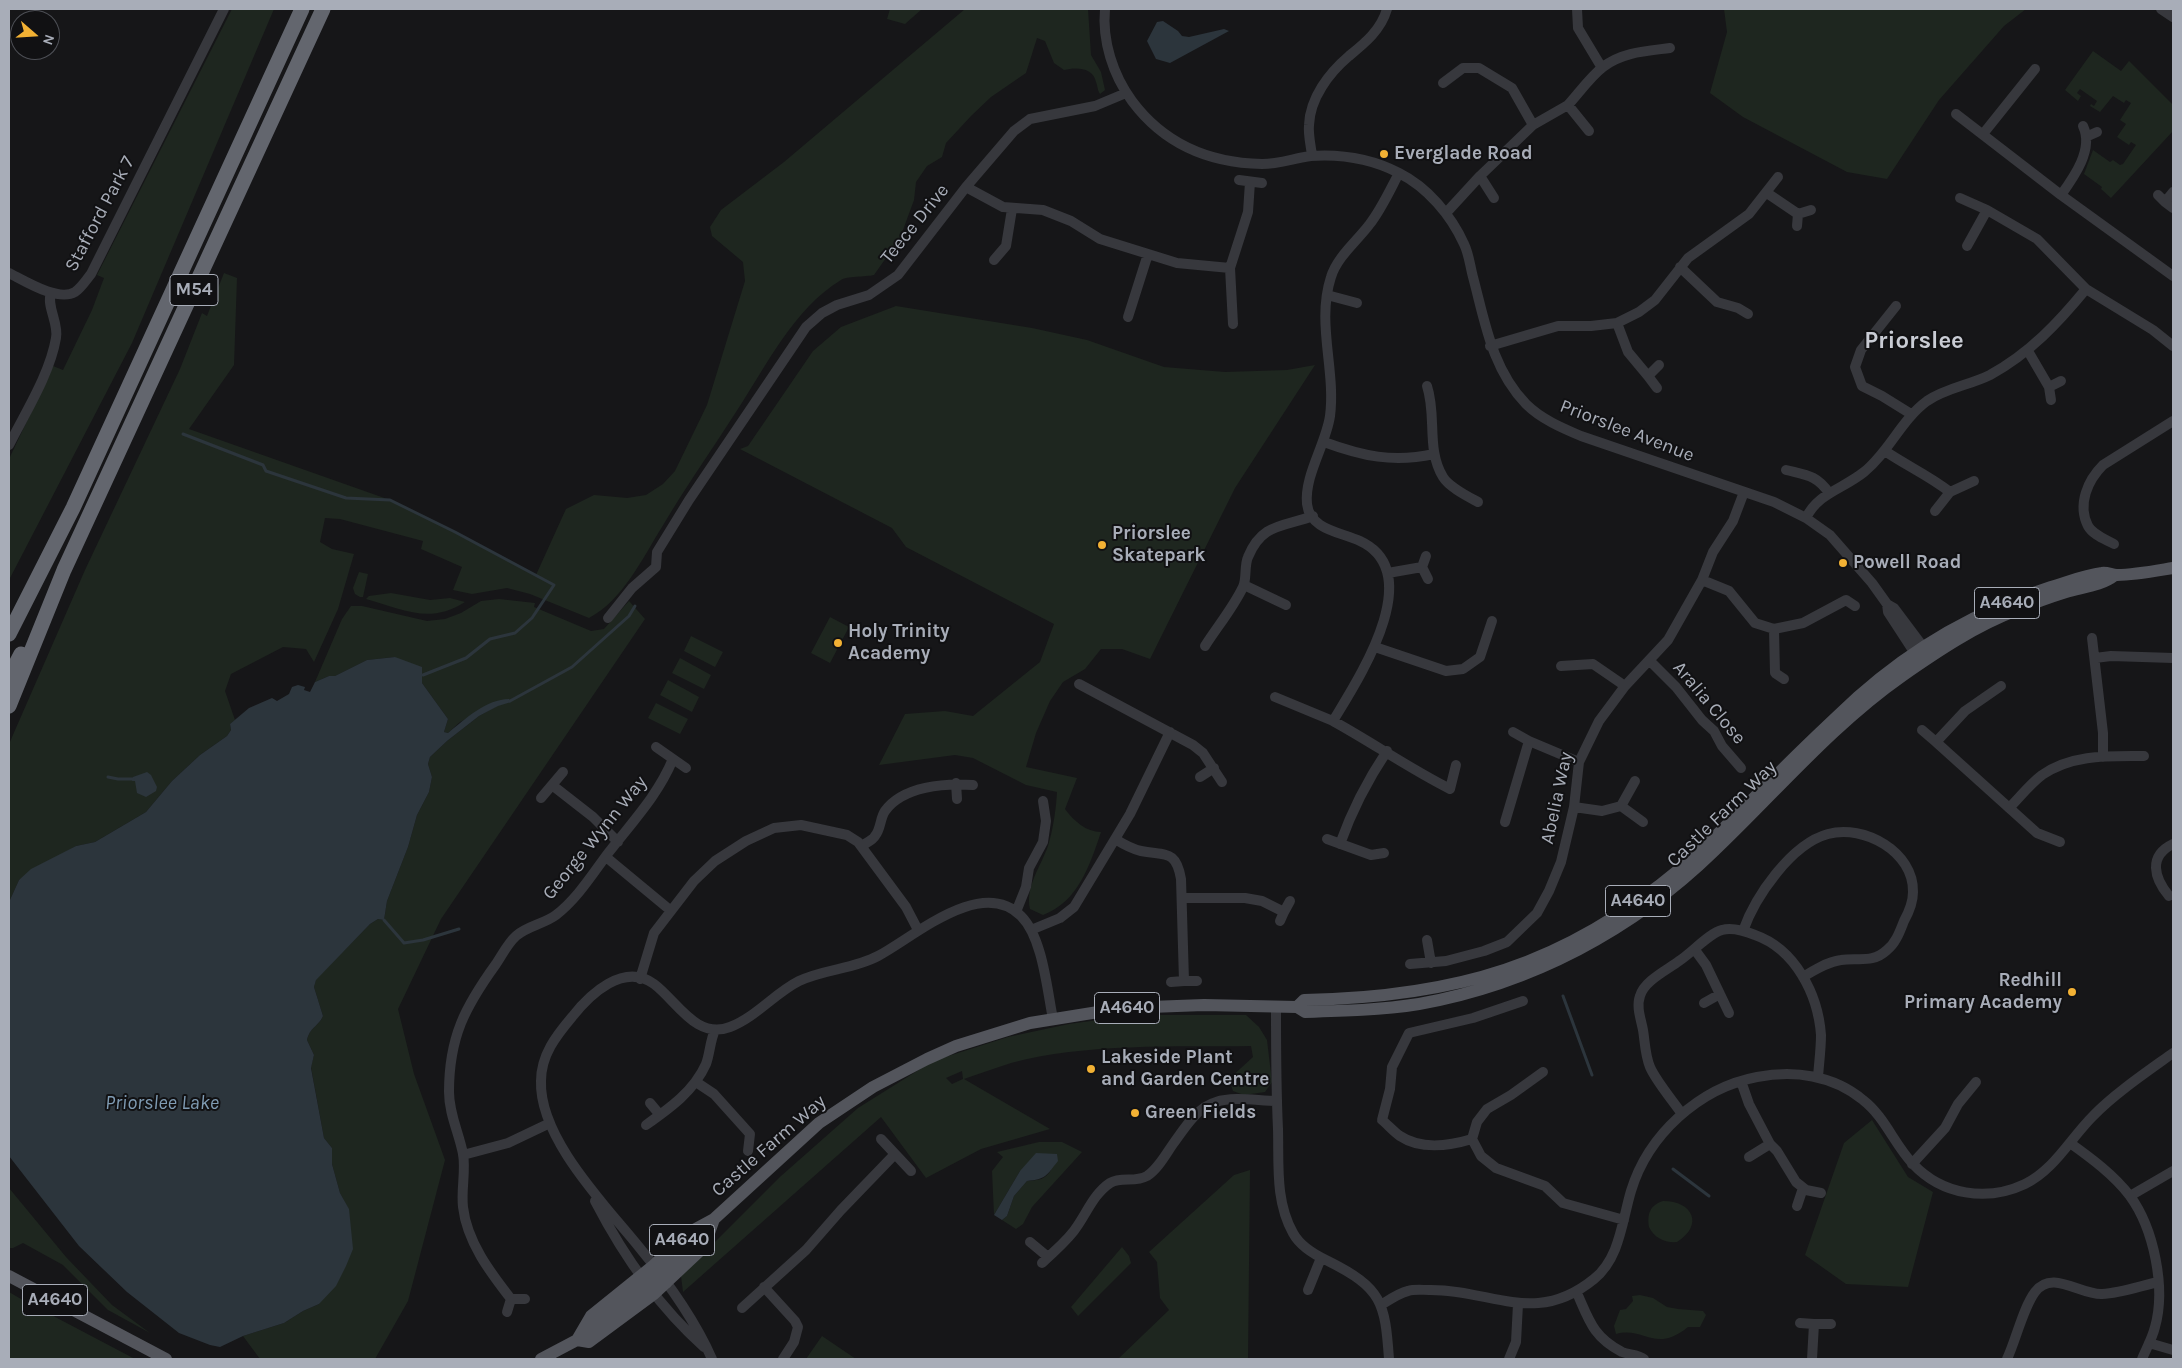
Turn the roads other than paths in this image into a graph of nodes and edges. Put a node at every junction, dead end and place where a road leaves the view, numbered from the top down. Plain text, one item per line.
1 (224, 9) edge
2 (302, 9) edge
3 (323, 9) edge
4 (1105, 9) edge
5 (1387, 9) edge
6 (1577, 9) edge
7 (2161, 9) edge
8 (2173, 17) edge
9 (1670, 48) dead end
10 (1602, 68) junction
11 (2036, 69) dead end
12 (1443, 83) dead end
13 (1126, 94) junction
14 (1568, 105) junction
15 (1956, 114) dead end
16 (1533, 126) junction
17 (1589, 131) dead end
18 (2090, 132) dead end
19 (1983, 134) junction
20 (1312, 156) junction
21 (1399, 173) junction
22 (1480, 176) junction
23 (1778, 177) dead end
24 (1239, 180) dead end
25 (1250, 182) junction
26 (1262, 183) dead end
27 (966, 187) junction
28 (2173, 192) edge
29 (1767, 193) junction
30 (2061, 195) junction
31 (1494, 198) dead end
32 (1960, 198) dead end
33 (2165, 202) edge
34 (1012, 209) junction
35 (1811, 210) dead end
36 (1987, 210) junction
37 (1446, 213) junction
38 (1798, 214) junction
39 (1797, 226) dead end
40 (1967, 246) dead end
41 (1148, 254) junction
42 (994, 260) dead end
43 (1680, 267) junction
44 (1230, 268) junction
45 (9, 273) edge
46 (2173, 276) edge
47 (2086, 289) junction
48 (51, 293) junction
49 (1327, 294) junction
50 (1357, 303) dead end
51 (1896, 306) dead end
52 (1748, 314) dead end
53 (1128, 317) dead end
54 (1617, 323) junction
55 (1233, 324) dead end
56 (1490, 346) junction
57 (2173, 346) edge
58 (2028, 351) junction
59 (1659, 365) dead end
60 (1648, 376) junction
61 (2061, 381) dead end
62 (1427, 386) dead end
63 (2049, 387) junction
64 (1657, 388) dead end
65 (2051, 400) dead end
66 (1911, 414) junction
67 (2173, 421) edge
68 (1324, 442) junction
69 (9, 445) edge
70 (1885, 451) junction
71 (1434, 454) junction
72 (1786, 470) dead end
73 (1974, 481) dead end
74 (1744, 492) junction
75 (1950, 492) junction
76 (1829, 493) junction
77 (1478, 502) dead end
78 (73, 508) junction
79 (1935, 511) dead end
80 (1313, 516) junction
81 (1806, 518) junction
82 (2114, 544) dead end
83 (1426, 556) dead end
84 (1422, 567) junction
85 (2173, 568) edge
86 (64, 570) junction
87 (1388, 573) junction
88 (1428, 579) dead end
89 (1702, 580) junction
90 (1244, 585) junction
91 (1286, 605) dead end
92 (1855, 606) dead end
93 (9, 614) edge
94 (608, 618) dead end
95 (1492, 621) dead end
96 (1774, 629) junction
97 (1199, 633) dead end
98 (9, 634) edge
99 (2092, 638) dead end
100 (1375, 647) junction
101 (1923, 654) junction
102 (2094, 658) junction
103 (2173, 658) edge
104 (1650, 661) junction
105 (1561, 666) dead end
106 (9, 676) edge
107 (1784, 679) dead end
108 (1079, 684) dead end
109 (1626, 686) junction
110 (2001, 686) dead end
111 (1275, 697) dead end
112 (9, 706) edge
113 (1333, 721) junction
114 (1922, 730) dead end
115 (1170, 732) junction
116 (1513, 732) dead end
117 (1529, 741) junction
118 (1936, 742) junction
119 (656, 747) dead end
120 (1387, 751) junction
121 (2103, 756) junction
122 (2144, 756) dead end
123 (673, 759) junction
124 (1579, 762) junction
125 (1456, 765) dead end
126 (686, 768) dead end
127 (1214, 768) junction
128 (1741, 768) dead end
129 (563, 772) dead end
130 (1200, 777) dead end
131 (1635, 781) dead end
132 (1222, 782) dead end
133 (956, 784) junction
134 (552, 785) junction
135 (973, 785) dead end
136 (541, 798) dead end
137 (957, 799) dead end
138 (1043, 801) dead end
139 (1621, 806) junction
140 (1574, 807) junction
141 (2009, 808) junction
142 (1505, 822) dead end
143 (1642, 822) dead end
144 (1327, 839) dead end
145 (1115, 840) junction
146 (618, 842) junction
147 (2060, 842) dead end
148 (1340, 844) junction
149 (2173, 844) edge
150 (862, 845) junction
151 (1384, 853) dead end
152 (606, 857) junction
153 (2169, 896) dead end
154 (1183, 898) junction
155 (1290, 901) dead end
156 (670, 910) junction
157 (1016, 912) junction
158 (918, 930) junction
159 (1031, 930) junction
160 (1744, 931) junction
161 (1427, 940) dead end
162 (1695, 950) junction
163 (1431, 963) junction
164 (1410, 964) dead end
165 (1803, 977) junction
166 (640, 978) junction
167 (1184, 981) junction
168 (1197, 981) dead end
169 (1171, 982) dead end
170 (1720, 994) junction
171 (1523, 1001) dead end
172 (1704, 1003) dead end
173 (1276, 1007) junction
174 (1729, 1013) dead end
175 (1053, 1019) junction
176 (715, 1030) junction
177 (2173, 1053) edge
178 (1543, 1072) dead end
179 (1818, 1076) junction
180 (1741, 1081) junction
181 (696, 1082) junction
182 (1976, 1082) dead end
183 (1277, 1101) junction
184 (650, 1103) dead end
185 (1682, 1114) junction
186 (660, 1115) junction
187 (550, 1123) junction
188 (646, 1125) dead end
189 (881, 1138) dead end
190 (1472, 1139) junction
191 (2070, 1143) junction
192 (1770, 1144) junction
193 (748, 1151) dead end
194 (896, 1154) junction
195 (463, 1155) junction
196 (1749, 1156) dead end
197 (1912, 1164) junction
198 (911, 1171) dead end
199 (2173, 1171) edge
200 (585, 1183) junction
201 (1803, 1188) junction
202 (1821, 1193) dead end
203 (2130, 1196) junction
204 (1797, 1206) dead end
205 (1624, 1220) junction
206 (712, 1224) junction
207 (1030, 1242) dead end
208 (1321, 1258) junction
209 (660, 1275) junction
210 (9, 1276) edge
211 (2158, 1282) junction
212 (648, 1285) junction
213 (764, 1287) junction
214 (1308, 1290) dead end
215 (1577, 1293) junction
216 (525, 1299) dead end
217 (511, 1300) junction
218 (1518, 1304) junction
219 (1381, 1305) junction
220 (742, 1308) dead end
221 (507, 1312) dead end
222 (1800, 1324) dead end
223 (1814, 1324) junction
224 (1831, 1324) dead end
225 (579, 1337) junction
226 (2149, 1344) junction
227 (2173, 1350) edge
228 (710, 1355) edge
229 (166, 1359) edge
230 (541, 1359) edge
231 (783, 1359) edge
232 (1389, 1359) edge
233 (1509, 1359) edge
234 (1644, 1359) edge
235 (1812, 1359) edge
236 (2007, 1359) edge
237 (2142, 1359) edge

1 - 48 street, Stafford Park 7
2 - 78 highway, M54
3 - 86 highway, M54
4 - 13 street, Priorslee Avenue
5 - 20 street
6 - 10 street
7 - 8 street
9 - 10 street
10 - 14 street
11 - 19 street
12 - 16 street
13 - 20 street, Priorslee Avenue
13 - 27 street, Teece Drive
14 - 16 street
14 - 17 street
15 - 19 street
16 - 22 street
18 - 30 street
19 - 30 street
20 - 21 street, Priorslee Avenue
21 - 37 street, Priorslee Avenue
21 - 49 street
22 - 31 street
22 - 37 street
23 - 29 street
24 - 25 street
25 - 26 street
25 - 44 street
27 - 34 street
27 - 94 street, Teece Drive
28 - 33 street
29 - 38 street
29 - 43 street
30 - 46 street
32 - 36 street
34 - 41 street
34 - 42 street
35 - 38 street
36 - 40 street
36 - 47 street
37 - 56 street, Priorslee Avenue
38 - 39 street
41 - 44 street
41 - 53 street
43 - 52 street
43 - 54 street
44 - 55 street
45 - 48 street
47 - 57 street
47 - 58 street
48 - 69 street
49 - 50 street
49 - 68 street
51 - 66 street
54 - 56 street
54 - 60 street
56 - 74 street, Priorslee Avenue
58 - 63 street
58 - 66 street
59 - 60 street
60 - 64 street
61 - 63 street
62 - 71 street
63 - 65 street
66 - 70 street
67 - 82 street
68 - 71 street
68 - 80 street
70 - 75 street
70 - 76 street
71 - 77 street
72 - 76 street
73 - 75 street
74 - 81 street, Priorslee Avenue
74 - 89 street, Abelia Way
75 - 79 street
76 - 81 street
78 - 93 highway
78 - 98 highway, M54
80 - 87 street
80 - 90 street
81 - 101 street, Priorslee Avenue
83 - 84 street
84 - 87 street
84 - 88 street
85 - 101 main road, Castle Farm Way / A4640
86 - 106 highway, M54
86 - 112 highway
87 - 100 street
89 - 96 street
89 - 104 street, Abelia Way
90 - 91 street
90 - 97 street
92 - 96 street
95 - 100 street
96 - 107 street
99 - 102 street
100 - 113 street
101 - 173 main road, Castle Farm Way / A4640
102 - 103 street
102 - 121 street
104 - 109 street, Abelia Way
104 - 128 street, Aralia Close
105 - 109 street
108 - 115 street
109 - 124 street, Abelia Way
110 - 118 street
111 - 113 street
113 - 120 street
114 - 118 street
115 - 127 street
115 - 145 street
116 - 117 street
117 - 124 street
117 - 142 street
118 - 141 street
119 - 123 street
120 - 125 street
120 - 148 street
121 - 122 street
121 - 141 street
123 - 126 street
123 - 146 street, George Wynn Way
124 - 140 street, Abelia Way
127 - 130 street
127 - 132 street
129 - 134 street
131 - 139 street
133 - 135 street
133 - 137 street
133 - 150 street
134 - 136 street
134 - 146 street
138 - 157 street
139 - 140 street
139 - 143 street
140 - 163 street, Abelia Way
141 - 147 street
144 - 148 street
145 - 154 street
145 - 159 street
146 - 152 street, George Wynn Way
148 - 151 street
149 - 153 street
150 - 156 street
150 - 158 street
152 - 156 street
152 - 195 street, George Wynn Way
154 - 155 street
154 - 167 street
156 - 166 street
157 - 158 street
157 - 159 street
158 - 176 street
159 - 175 street
160 - 162 street
160 - 165 street
160 - 165 street
161 - 163 street
162 - 170 street
162 - 185 street
163 - 164 street, Abelia Way
165 - 179 street
166 - 176 street
166 - 187 street
167 - 168 street
167 - 169 street
170 - 172 street
170 - 174 street
171 - 190 street
173 - 175 main road, Castle Farm Way / A4640
173 - 183 street
175 - 206 main road, Castle Farm Way / A4640
176 - 181 street
177 - 191 street
178 - 190 street
179 - 180 street
179 - 197 street
180 - 185 street
180 - 192 street
181 - 186 street
181 - 193 street
182 - 197 street
183 - 207 street
183 - 208 street
184 - 186 street
185 - 205 street
186 - 188 street
187 - 195 street
187 - 200 street
189 - 194 street
190 - 205 street
191 - 197 street
191 - 203 street
192 - 196 street
192 - 201 street
194 - 198 street
194 - 213 street
195 - 217 street, George Wynn Way
199 - 203 street
200 - 209 street
200 - 212 street
201 - 202 street
201 - 204 street
203 - 211 street
205 - 215 street
206 - 209 main road, Castle Farm Way / A4640
206 - 209 main road
208 - 214 street
208 - 219 street
209 - 212 main road, Castle Farm Way / A4640
209 - 212 main road
209 - 228 street
210 - 229 main road, A4640
211 - 226 street
211 - 236 street
212 - 225 main road, Castle Farm Way / A4640
212 - 225 main road
212 - 228 street
213 - 220 street
213 - 231 street
215 - 218 street
215 - 234 street
216 - 217 street
217 - 221 street
218 - 219 street
218 - 233 street
219 - 232 street
222 - 223 street
223 - 224 street
223 - 235 street
225 - 230 main road, Castle Farm Way / A4640
226 - 227 street
226 - 237 street

